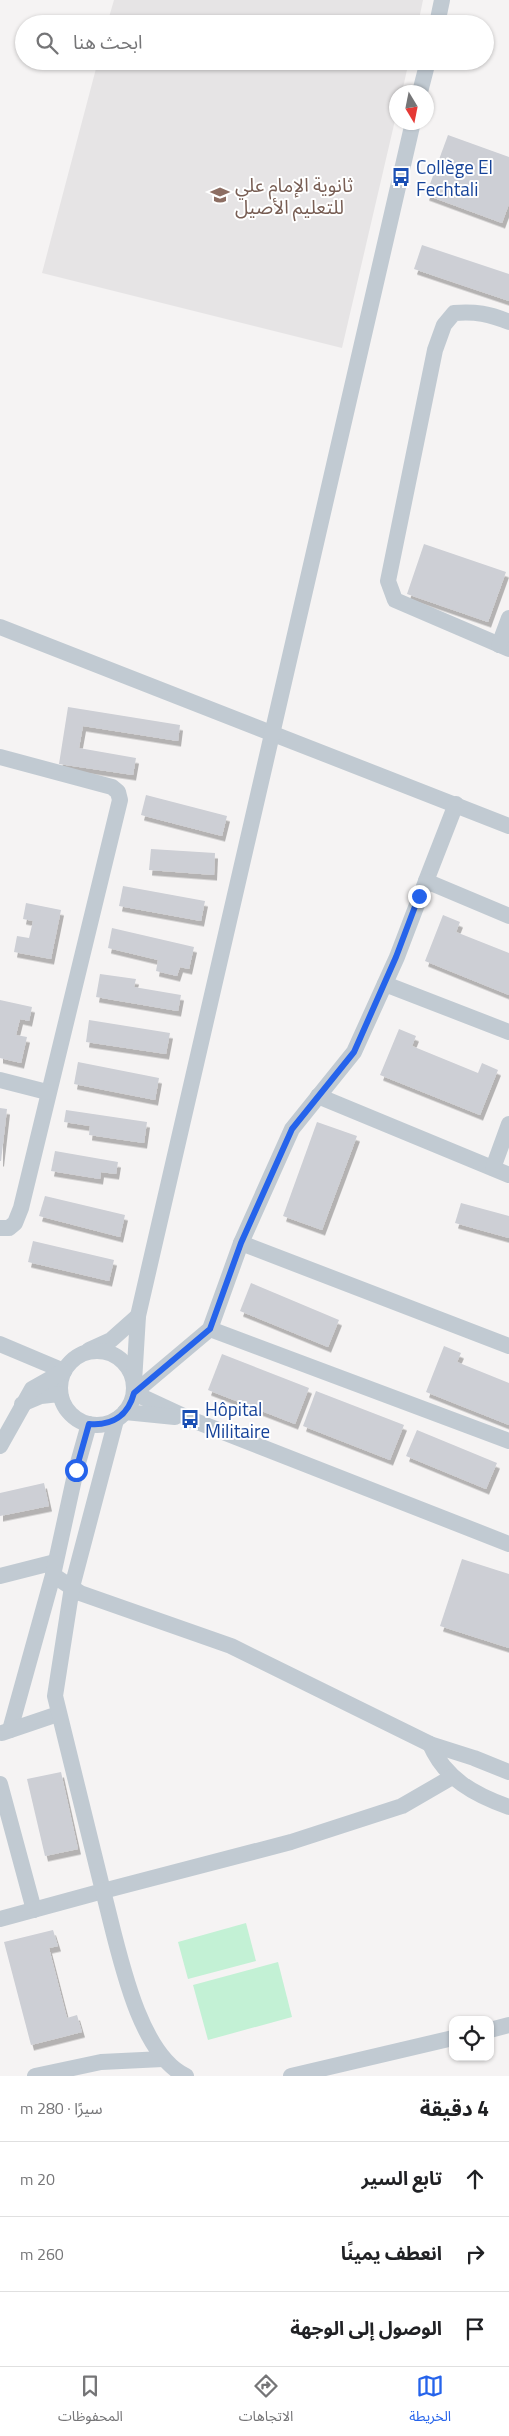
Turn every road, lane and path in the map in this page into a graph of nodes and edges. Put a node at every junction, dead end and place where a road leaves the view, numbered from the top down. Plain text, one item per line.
1 (442, 0) edge
2 (438, 15) edge
3 (426, 70) edge
4 (422, 85) edge
5 (412, 130) edge
6 (509, 322) edge
7 (509, 618) edge
8 (0, 627) edge
9 (504, 647) edge
10 (270, 734) junction
11 (0, 759) edge
12 (456, 804) junction
13 (509, 826) edge
14 (426, 880) junction
15 (509, 916) edge
16 (385, 984) junction
17 (509, 1032) edge
18 (0, 1080) edge
19 (48, 1092) junction
20 (318, 1096) junction
21 (509, 1124) edge
22 (493, 1168) junction
23 (509, 1175) edge
24 (0, 1228) edge
25 (241, 1243) junction
26 (138, 1316) junction
27 (210, 1329) junction
28 (0, 1344) edge
29 (509, 1346) edge
30 (84, 1353) junction
31 (64, 1371) junction
32 (134, 1388) junction
33 (61, 1397) junction
34 (22, 1404) junction
35 (121, 1416) junction
36 (190, 1419) junction
37 (89, 1424) junction
38 (509, 1441) edge
39 (0, 1446) edge
40 (509, 1544) edge
41 (54, 1569) junction
42 (0, 1576) edge
43 (72, 1587) junction
44 (58, 1714) junction
45 (5, 1732) edge
46 (430, 1744) junction
47 (509, 1772) edge
48 (452, 1777) junction
49 (0, 1784) edge
50 (509, 1807) edge
51 (102, 1891) junction
52 (34, 1910) junction
53 (0, 1919) edge
54 (509, 2026) edge
55 (494, 2029) edge
56 (449, 2039) edge
57 (162, 2059) junction
58 (35, 2076) edge
59 (186, 2076) edge
60 (291, 2076) edge

1 - 2 street
3 - 4 street
5 - 10 street
6 - 9 street
7 - 9 street
8 - 10 street
10 - 12 street
10 - 26 street
11 - 19 street
12 - 13 street
12 - 14 street
14 - 15 street
14 - 16 street
16 - 17 street
16 - 20 street
18 - 19 street
19 - 24 street
20 - 22 street
20 - 25 street
21 - 22 street
22 - 23 street
25 - 27 street
25 - 29 street
26 - 30 street
26 - 32 street
27 - 32 street
27 - 38 street
28 - 31 street
30 - 31 street
30 - 32 street
31 - 33 street
31 - 34 street
32 - 35 street
32 - 36 street
33 - 34 street
33 - 37 street
34 - 39 street
35 - 36 street
35 - 37 street
35 - 43 street
36 - 40 street
37 - 41 street
41 - 42 street
41 - 43 street
41 - 45 street
43 - 44 street
43 - 46 street
44 - 45 street
44 - 51 street
46 - 47 street
46 - 48 street
48 - 50 street
48 - 51 street
49 - 52 street
51 - 52 street
51 - 57 street
52 - 53 street
54 - 55 street
56 - 60 street
57 - 58 street
57 - 59 street

